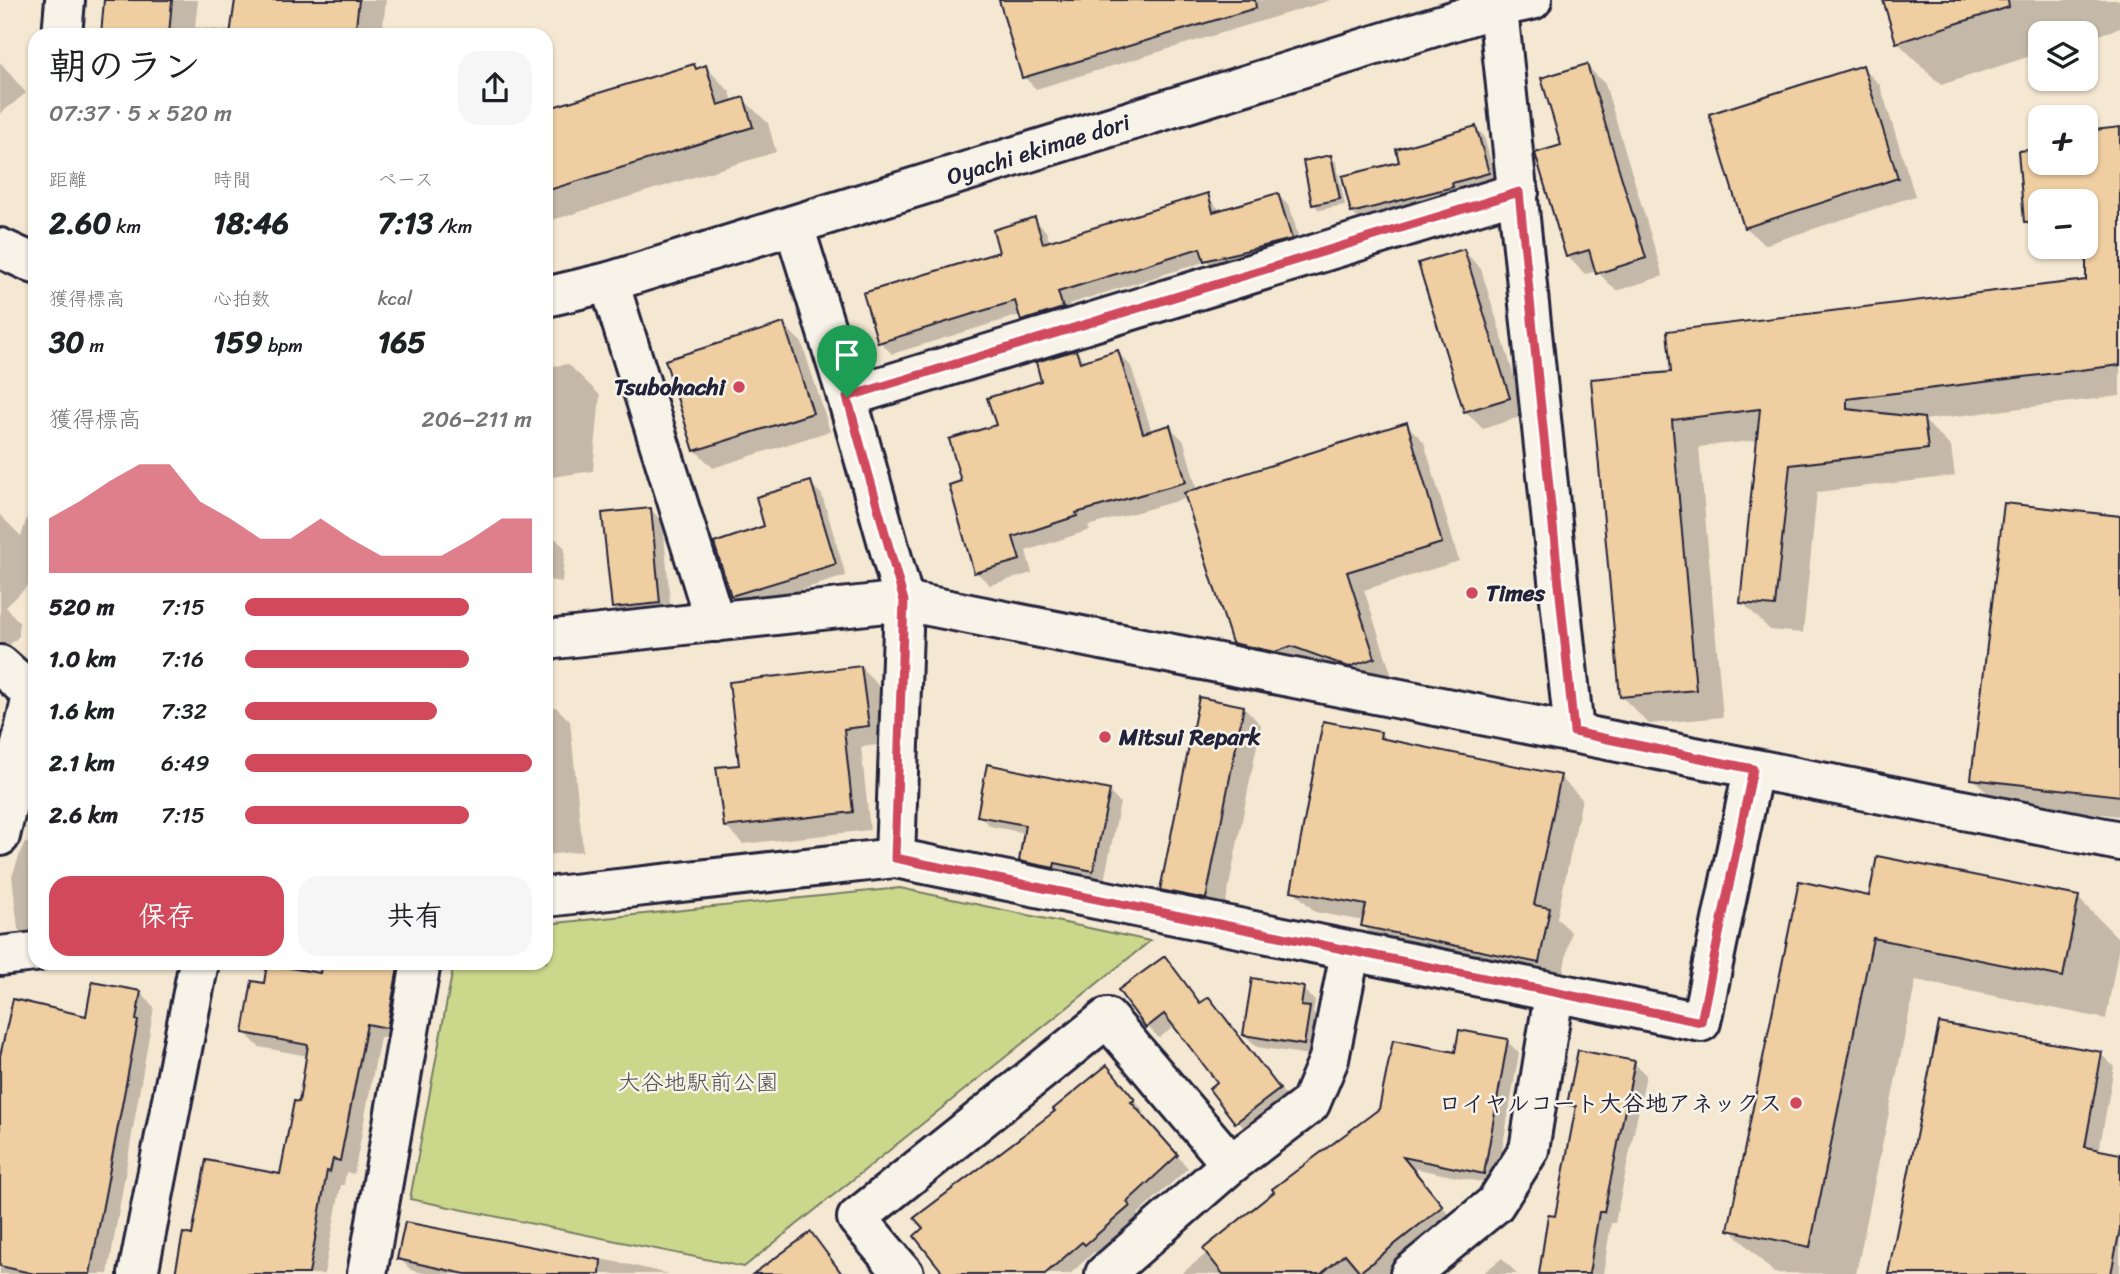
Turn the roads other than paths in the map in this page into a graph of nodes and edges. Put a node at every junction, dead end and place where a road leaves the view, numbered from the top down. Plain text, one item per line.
1 (65, 0) edge
2 (1509, 2) edge
3 (63, 28) edge
4 (1519, 192) junction
5 (794, 226) junction
6 (0, 248) edge
7 (28, 261) edge
8 (609, 282) junction
9 (553, 295) edge
10 (847, 397) junction
11 (904, 601) junction
12 (715, 622) junction
13 (553, 639) edge
14 (0, 665) edge
15 (28, 691) edge
16 (28, 721) edge
17 (1574, 732) junction
18 (1753, 769) junction
19 (0, 836) edge
20 (2120, 841) edge
21 (895, 858) junction
22 (553, 896) edge
23 (28, 953) edge
24 (1350, 953) junction
25 (0, 956) edge
26 (197, 970) edge
27 (420, 970) edge
28 (1554, 994) junction
29 (1231, 1164) junction
30 (138, 1274) edge
31 (367, 1274) edge
32 (904, 1274) edge
33 (1105, 1274) edge
34 (1410, 1274) edge

1 - 3 street
2 - 4 street
2 - 5 street, Oyachi ekimae dori
4 - 10 street
4 - 17 street
5 - 8 street, Oyachi ekimae dori
5 - 10 street
6 - 7 street
8 - 9 street, Oyachi ekimae dori
8 - 12 street
10 - 11 street
11 - 12 street
11 - 17 street
11 - 21 street
12 - 13 street
14 - 15 street
16 - 19 street
17 - 18 street
18 - 20 street
18 - 28 street
21 - 22 street
21 - 24 street
23 - 25 street
24 - 28 street
24 - 29 street
26 - 30 street
27 - 31 street
28 - 34 street
29 - 32 street
29 - 33 street

